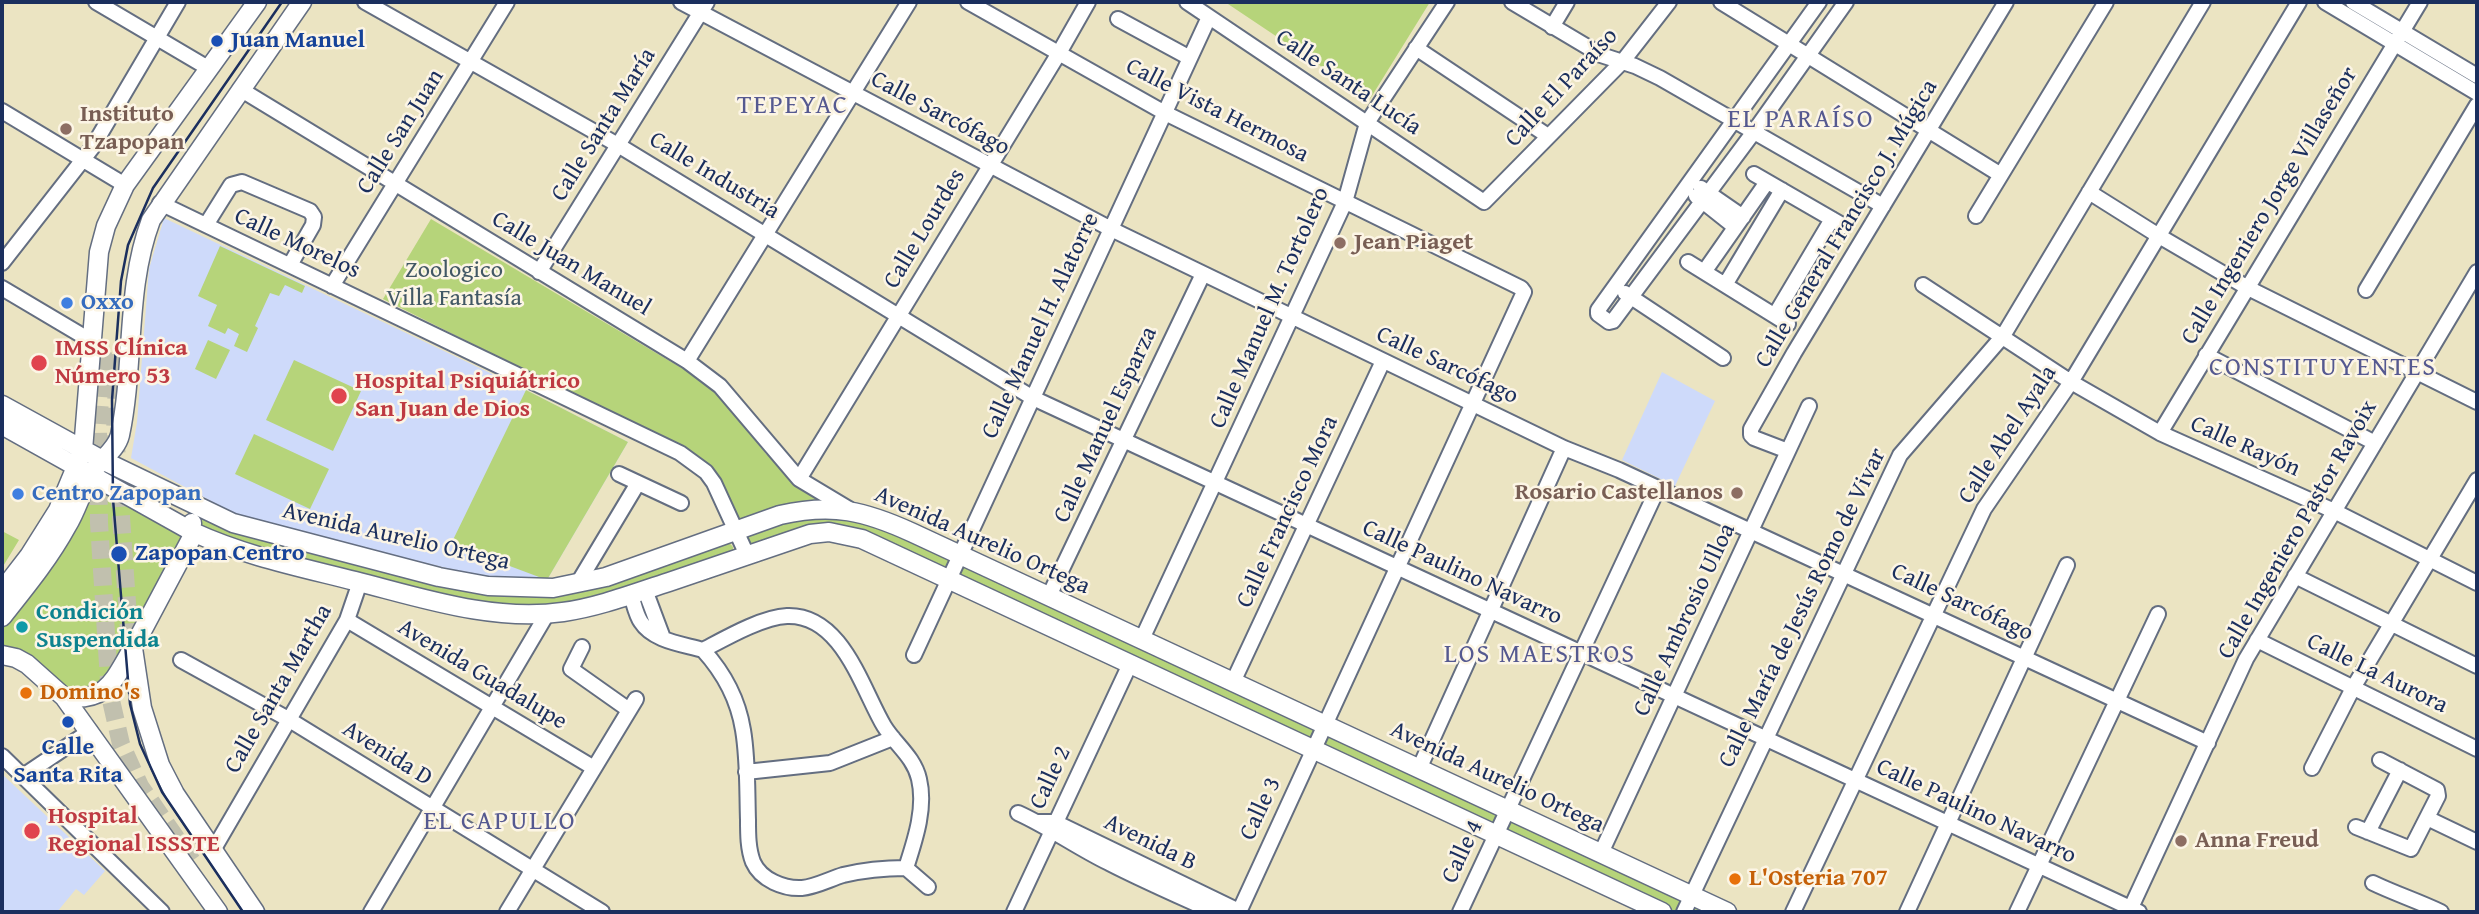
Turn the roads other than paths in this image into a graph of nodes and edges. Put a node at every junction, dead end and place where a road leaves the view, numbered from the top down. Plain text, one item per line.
1 (96, 2) edge
2 (178, 2) edge
3 (257, 2) edge
4 (269, 2) edge
5 (287, 2) edge
6 (302, 2) edge
7 (365, 2) edge
8 (507, 2) edge
9 (681, 2) edge
10 (909, 2) edge
11 (968, 2) edge
12 (1088, 2) edge
13 (1187, 2) edge
14 (1447, 2) edge
15 (1512, 2) edge
16 (1567, 2) edge
17 (1669, 2) edge
18 (1721, 2) edge
19 (1819, 2) edge
20 (1846, 2) edge
21 (2006, 2) edge
22 (2106, 2) edge
23 (2203, 2) edge
24 (2299, 2) edge
25 (2325, 2) edge
26 (2353, 2) edge
27 (2420, 2) edge
28 (704, 7) edge
29 (1209, 17) junction
30 (1118, 19) dead end
31 (1552, 27) junction
32 (2398, 37) junction
33 (157, 38) junction
34 (1788, 45) junction
35 (1416, 48) junction
36 (1059, 53) junction
37 (1807, 57) junction
38 (1190, 58) junction
39 (1623, 61) junction
40 (470, 62) junction
41 (208, 68) junction
42 (2477, 76) edge
43 (240, 89) junction
44 (852, 93) junction
45 (2477, 93) edge
46 (2477, 105) edge
47 (2, 111) edge
48 (1165, 113) junction
49 (1735, 122) junction
50 (1367, 123) junction
51 (1928, 131) junction
52 (1753, 133) junction
53 (1548, 136) junction
54 (618, 145) junction
55 (83, 160) junction
56 (990, 167) junction
57 (1754, 174) dead end
58 (2001, 175) junction
59 (1767, 182) junction
60 (395, 184) junction
61 (125, 185) junction
62 (1689, 185) junction
63 (1782, 191) junction
64 (2090, 192) junction
65 (1705, 197) junction
66 (1345, 202) junction
67 (1485, 202) joint
68 (160, 203) junction
69 (1883, 206) junction
70 (1976, 216) dead end
71 (1739, 222) junction
72 (206, 225) junction
73 (1111, 229) junction
74 (765, 234) junction
75 (2159, 236) junction
76 (1688, 262) dead end
77 (2, 263) edge
78 (290, 265) junction
79 (539, 272) junction
80 (1704, 272) junction
81 (2477, 272) edge
82 (1203, 274) junction
83 (1725, 285) junction
84 (1923, 285) dead end
85 (332, 286) junction
86 (1615, 287) junction
87 (2, 288) edge
88 (2248, 288) junction
89 (2366, 290) dead end
90 (1524, 292) joint
91 (1630, 297) junction
92 (1775, 315) junction
93 (898, 316) junction
94 (1292, 317) junction
95 (1788, 324) dead end
96 (2003, 337) junction
97 (105, 349) junction
98 (2206, 355) junction
99 (1723, 358) dead end
100 (687, 360) junction
101 (1383, 361) junction
102 (2417, 372) junction
103 (2071, 382) junction
104 (1033, 398) junction
105 (2477, 402) edge
106 (1474, 403) junction
107 (2, 405) edge
108 (1810, 406) dead end
109 (2, 425) edge
110 (2160, 433) junction
111 (1124, 441) junction
112 (2375, 443) junction
113 (1564, 448) junction
114 (1788, 451) junction
115 (102, 460) junction
116 (84, 464) junction
117 (619, 474) dead end
118 (799, 479) junction
119 (638, 483) junction
120 (1215, 484) junction
121 (2476, 487) edge
122 (1658, 488) junction
123 (183, 500) junction
124 (681, 503) dead end
125 (850, 510) junction
126 (2334, 511) junction
127 (1307, 526) junction
128 (737, 530) junction
129 (1752, 531) junction
130 (193, 532) junction
131 (959, 554) junction
132 (747, 555) junction
133 (2430, 559) junction
134 (2067, 565) dead end
135 (1398, 569) junction
136 (1843, 574) junction
137 (2295, 576) junction
138 (947, 578) junction
139 (360, 582) junction
140 (578, 583) junction
141 (2477, 583) edge
142 (2, 591) edge
143 (637, 593) junction
144 (1049, 596) junction
145 (1490, 612) junction
146 (547, 614) junction
147 (2158, 614) dead end
148 (1933, 615) junction
149 (2, 617) edge
150 (347, 620) junction
151 (2392, 623) junction
152 (663, 638) junction
153 (1142, 639) junction
154 (2257, 640) junction
155 (582, 647) dead end
156 (133, 648) junction
157 (703, 650) junction
158 (914, 654) dead end
159 (1581, 654) junction
160 (2, 655) edge
161 (2025, 658) junction
162 (181, 660) dead end
163 (1130, 664) junction
164 (2477, 666) edge
165 (1233, 682) junction
166 (2353, 688) junction
167 (64, 697) junction
168 (1674, 697) junction
169 (2117, 701) junction
170 (492, 707) junction
171 (288, 719) junction
172 (1325, 725) junction
173 (90, 732) junction
174 (893, 738) junction
175 (1765, 739) junction
176 (2208, 743) junction
177 (1314, 749) junction
178 (2477, 749) edge
179 (2, 756) edge
180 (2380, 760) dead end
181 (594, 768) junction
182 (2312, 768) dead end
183 (1419, 769) junction
184 (2400, 770) junction
185 (746, 772) junction
186 (23, 776) junction
187 (1855, 781) junction
188 (432, 808) junction
189 (1508, 810) junction
190 (1018, 813) dead end
191 (2427, 818) junction
192 (1948, 824) junction
193 (1053, 827) junction
194 (1496, 834) junction
195 (2477, 842) edge
196 (1601, 853) junction
197 (215, 855) junction
198 (2039, 866) junction
199 (906, 868) junction
200 (533, 870) junction
201 (190, 873) junction
202 (2373, 883) dead end
203 (928, 887) dead end
204 (1687, 904) edge
205 (2133, 911) edge
206 (162, 912) edge
207 (218, 912) edge
208 (227, 912) edge
209 (248, 912) edge
210 (255, 912) edge
211 (371, 912) edge
212 (508, 912) edge
213 (602, 912) edge
214 (1014, 912) edge
215 (1214, 912) edge
216 (1240, 912) edge
217 (1460, 912) edge
218 (1662, 912) edge
219 (1727, 912) edge
220 (1793, 912) edge
221 (1907, 912) edge
222 (2017, 912) edge
223 (2441, 912) edge

1 - 33 street
2 - 33 street
3 - 41 main road
4 - 97 main road
5 - 97 main road
6 - 43 main road
7 - 40 street, Calle Industria
8 - 40 street, Calle San Juan
9 - 28 street, Calle Sarcófago
10 - 44 street
11 - 36 street, Calle Vista Hermosa
12 - 36 street, Calle Lourdes
13 - 29 street, Calle Santa Lucía
14 - 35 street, Calle Manuel M. Tortolero
15 - 31 street
16 - 31 street
17 - 39 street, Calle El Paraíso
18 - 34 street
19 - 34 street
20 - 37 street
21 - 51 street, Calle General Francisco J. Múgica
22 - 58 street
23 - 64 street, Calle María de Jesús Romo de Vivar
24 - 75 street, Calle Abel Ayala
25 - 32 street
26 - 32 street
27 - 32 street, Calle Ingeniero Jorge Villaseñor
28 - 44 street, Calle Sarcófago
28 - 54 street, Calle Santa María
29 - 38 street, Calle Manuel H. Alatorre
29 - 50 street, Calle Santa Lucía
30 - 38 street
31 - 39 street
32 - 42 street
32 - 45 street
32 - 88 street, Calle Ingeniero Jorge Villaseñor
33 - 41 street
33 - 55 street
34 - 37 street
34 - 49 street
35 - 50 street, Calle Manuel M. Tortolero
35 - 53 street
36 - 48 street, Calle Vista Hermosa
36 - 56 street, Calle Lourdes
37 - 51 street
37 - 52 street
38 - 48 street, Calle Manuel H. Alatorre
39 - 49 street
39 - 53 street, Calle El Paraíso
40 - 54 street, Calle Industria
40 - 60 street, Calle San Juan
41 - 61 main road
43 - 60 street, Calle Juan Manuel
43 - 68 main road
44 - 56 street, Calle Sarcófago
44 - 74 street
46 - 89 street
47 - 55 street
48 - 66 street, Calle Vista Hermosa
48 - 73 street, Calle Manuel H. Alatorre
49 - 52 street
49 - 62 street
50 - 66 street, Calle Manuel M. Tortolero
50 - 67 street, Calle Santa Lucía
51 - 58 street
51 - 69 street, Calle General Francisco J. Múgica
52 - 65 street
52 - 69 street
53 - 67 street, Calle El Paraíso
54 - 74 street, Calle Industria
54 - 79 street, Calle Santa María
55 - 61 street
55 - 77 street
56 - 73 street, Calle Sarcófago
56 - 93 street, Calle Lourdes
57 - 59 street
58 - 70 street
59 - 63 street
59 - 71 street
60 - 79 street, Calle Juan Manuel
60 - 85 street, Calle San Juan
61 - 97 main road
62 - 65 street
62 - 86 street
63 - 83 street
63 - 92 street
64 - 75 street
64 - 96 street, Calle María de Jesús Romo de Vivar
65 - 71 street
65 - 91 street
66 - 90 street, Calle Vista Hermosa
66 - 94 street, Calle Manuel M. Tortolero
68 - 72 street, Calle Morelos
68 - 115 main road
69 - 114 street, Calle General Francisco J. Múgica
71 - 80 street
72 - 78 street, Calle Morelos
72 - 78 street
73 - 82 street, Calle Sarcófago
73 - 104 street, Calle Manuel H. Alatorre
74 - 93 street, Calle Industria
74 - 100 street
75 - 88 street
75 - 103 street, Calle Abel Ayala
76 - 80 street
78 - 85 street, Calle Morelos
79 - 100 street, Calle Juan Manuel
80 - 83 street
81 - 102 street, Calle Ingeniero Pastor Ravoix
82 - 94 street, Calle Sarcófago
82 - 111 street, Calle Manuel Esparza
83 - 92 street
84 - 96 street, Calle Rayón
85 - 128 street, Calle Morelos
86 - 91 street
86 - 91 street
87 - 97 street
88 - 98 street, Calle Ingeniero Jorge Villaseñor
88 - 102 street
90 - 106 street, Calle 3
91 - 99 street
92 - 95 street
93 - 104 street, Calle Industria
93 - 118 street, Calle Lourdes
94 - 101 street, Calle Sarcófago
94 - 120 street, Calle Manuel M. Tortolero
96 - 103 street, Calle Rayón
96 - 136 street, Calle María de Jesús Romo de Vivar
97 - 116 main road
98 - 110 street, Calle Ingeniero Jorge Villaseñor
98 - 112 street
100 - 118 street, Calle Juan Manuel
101 - 106 street, Calle Sarcófago
101 - 127 street, Calle Francisco Mora
102 - 105 street
102 - 112 street, Calle Ingeniero Pastor Ravoix
103 - 110 street, Calle Rayón
103 - 148 street, Calle Abel Ayala
104 - 111 street, Calle Paulino Navarro
104 - 131 street, Calle Manuel H. Alatorre
106 - 113 street, Calle Sarcófago
106 - 135 street, Calle 3
107 - 116 main road
108 - 114 street, Calle Ambrosio Ulloa
109 - 116 main road
110 - 126 street, Calle Rayón
111 - 120 street, Calle Paulino Navarro
111 - 144 street, Calle Manuel Esparza
112 - 126 street, Calle Ingeniero Pastor Ravoix
113 - 122 street, Calle Sarcófago
113 - 145 street
114 - 129 street, Calle Ambrosio Ulloa
115 - 116 main road, Avenida Aurelio Ortega
115 - 123 main road, Avenida Aurelio Ortega
116 - 130 main road, Avenida Aurelio Ortega
116 - 142 main road
116 - 149 main road
117 - 119 street
118 - 125 street, Calle Juan Manuel
119 - 124 street
119 - 140 street
120 - 127 street, Calle Paulino Navarro
120 - 153 street, Calle Manuel M. Tortolero
121 - 133 street
122 - 129 street, Calle Sarcófago
122 - 159 street, Calle 4
123 - 130 main road
123 - 140 main road, Avenida Aurelio Ortega
125 - 128 main road, Avenida Aurelio Ortega
125 - 131 main road, Avenida Aurelio Ortega
126 - 133 street, Calle Rayón
126 - 137 street, Calle Ingeniero Pastor Ravoix
127 - 135 street, Calle Paulino Navarro
127 - 165 street, Calle Francisco Mora
128 - 132 street, Calle Morelos
128 - 140 main road, Avenida Aurelio Ortega
129 - 136 street, Calle Sarcófago
129 - 168 street, Calle Ambrosio Ulloa
130 - 139 main road, Avenida Aurelio Ortega
130 - 156 main road
131 - 138 street, Calle Manuel H. Alatorre
131 - 144 main road, Avenida Aurelio Ortega
132 - 138 main road, Avenida Aurelio Ortega
132 - 143 main road, Avenida Aurelio Ortega
133 - 141 street, Calle Rayón
133 - 151 street
134 - 161 street
135 - 145 street, Calle Paulino Navarro
135 - 172 street, Calle 3
136 - 148 street, Calle Sarcófago
136 - 175 street, Calle María de Jesús Romo de Vivar
137 - 151 street
137 - 154 street, Calle Ingeniero Pastor Ravoix
138 - 158 street, Calle Manuel H. Alatorre
138 - 163 main road, Avenida Aurelio Ortega
139 - 146 main road, Avenida Aurelio Ortega
139 - 150 street, Calle Santa Martha
143 - 146 main road, Avenida Aurelio Ortega
143 - 152 street
143 - 152 street
144 - 153 main road, Avenida Aurelio Ortega
145 - 159 street, Calle Paulino Navarro
145 - 183 street
146 - 170 street
147 - 169 street
148 - 161 street, Calle Sarcófago
148 - 187 street, Calle Abel Ayala
150 - 170 street, Avenida Guadalupe
150 - 171 street, Calle Santa Martha
151 - 164 street
151 - 166 street
152 - 157 street
153 - 165 main road, Avenida Aurelio Ortega
154 - 166 street, Calle La Aurora
154 - 176 street, Calle Ingeniero Pastor Ravoix
155 - 181 street
156 - 167 main road
156 - 197 main road
157 - 174 street
157 - 185 street
159 - 168 street, Calle Paulino Navarro
159 - 189 street, Calle 4
160 - 167 main road
161 - 169 street, Calle Sarcófago
161 - 192 street
162 - 171 street, Avenida D
163 - 177 main road, Avenida Aurelio Ortega
163 - 193 street, Calle 2
165 - 172 main road, Avenida Aurelio Ortega
166 - 178 street, Calle La Aurora
166 - 182 street
167 - 173 main road
168 - 175 street, Calle Paulino Navarro
168 - 196 street, Calle Ambrosio Ulloa
169 - 176 street, Calle Sarcófago
169 - 198 street
170 - 181 street, Avenida Guadalupe
170 - 188 street
171 - 188 street, Avenida D
171 - 197 street, Calle Santa Martha
172 - 177 street, Calle 3
172 - 183 main road, Avenida Aurelio Ortega
173 - 186 street
173 - 201 main road
174 - 185 street
174 - 199 street
175 - 187 street, Calle Paulino Navarro
175 - 204 street, Calle María de Jesús Romo de Vivar
176 - 205 street, Calle Ingeniero Pastor Ravoix
177 - 194 main road, Avenida Aurelio Ortega
177 - 216 street, Calle 3
179 - 186 street
180 - 184 street
181 - 200 street
183 - 189 main road, Avenida Aurelio Ortega
184 - 191 street
184 - 191 street
185 - 199 street
186 - 206 street
187 - 192 street, Calle Paulino Navarro
187 - 220 street, Calle Abel Ayala
188 - 200 street, Avenida D
188 - 211 street
189 - 194 street, Calle 4
189 - 196 main road, Avenida Aurelio Ortega
190 - 193 street, Avenida B
191 - 195 street
192 - 198 street, Calle Paulino Navarro
192 - 221 street
193 - 214 street, Calle 2
193 - 215 street, Avenida B
193 - 216 street, Avenida B
194 - 217 street, Calle 4
194 - 218 main road, Avenida Aurelio Ortega
196 - 204 main road, Avenida Aurelio Ortega
197 - 201 main road
197 - 210 main road
198 - 205 street, Calle Paulino Navarro
198 - 222 street
199 - 203 street
200 - 212 street
200 - 213 street, Avenida D
201 - 207 main road
202 - 223 street
204 - 219 main road, Avenida Aurelio Ortega
208 - 209 main road

